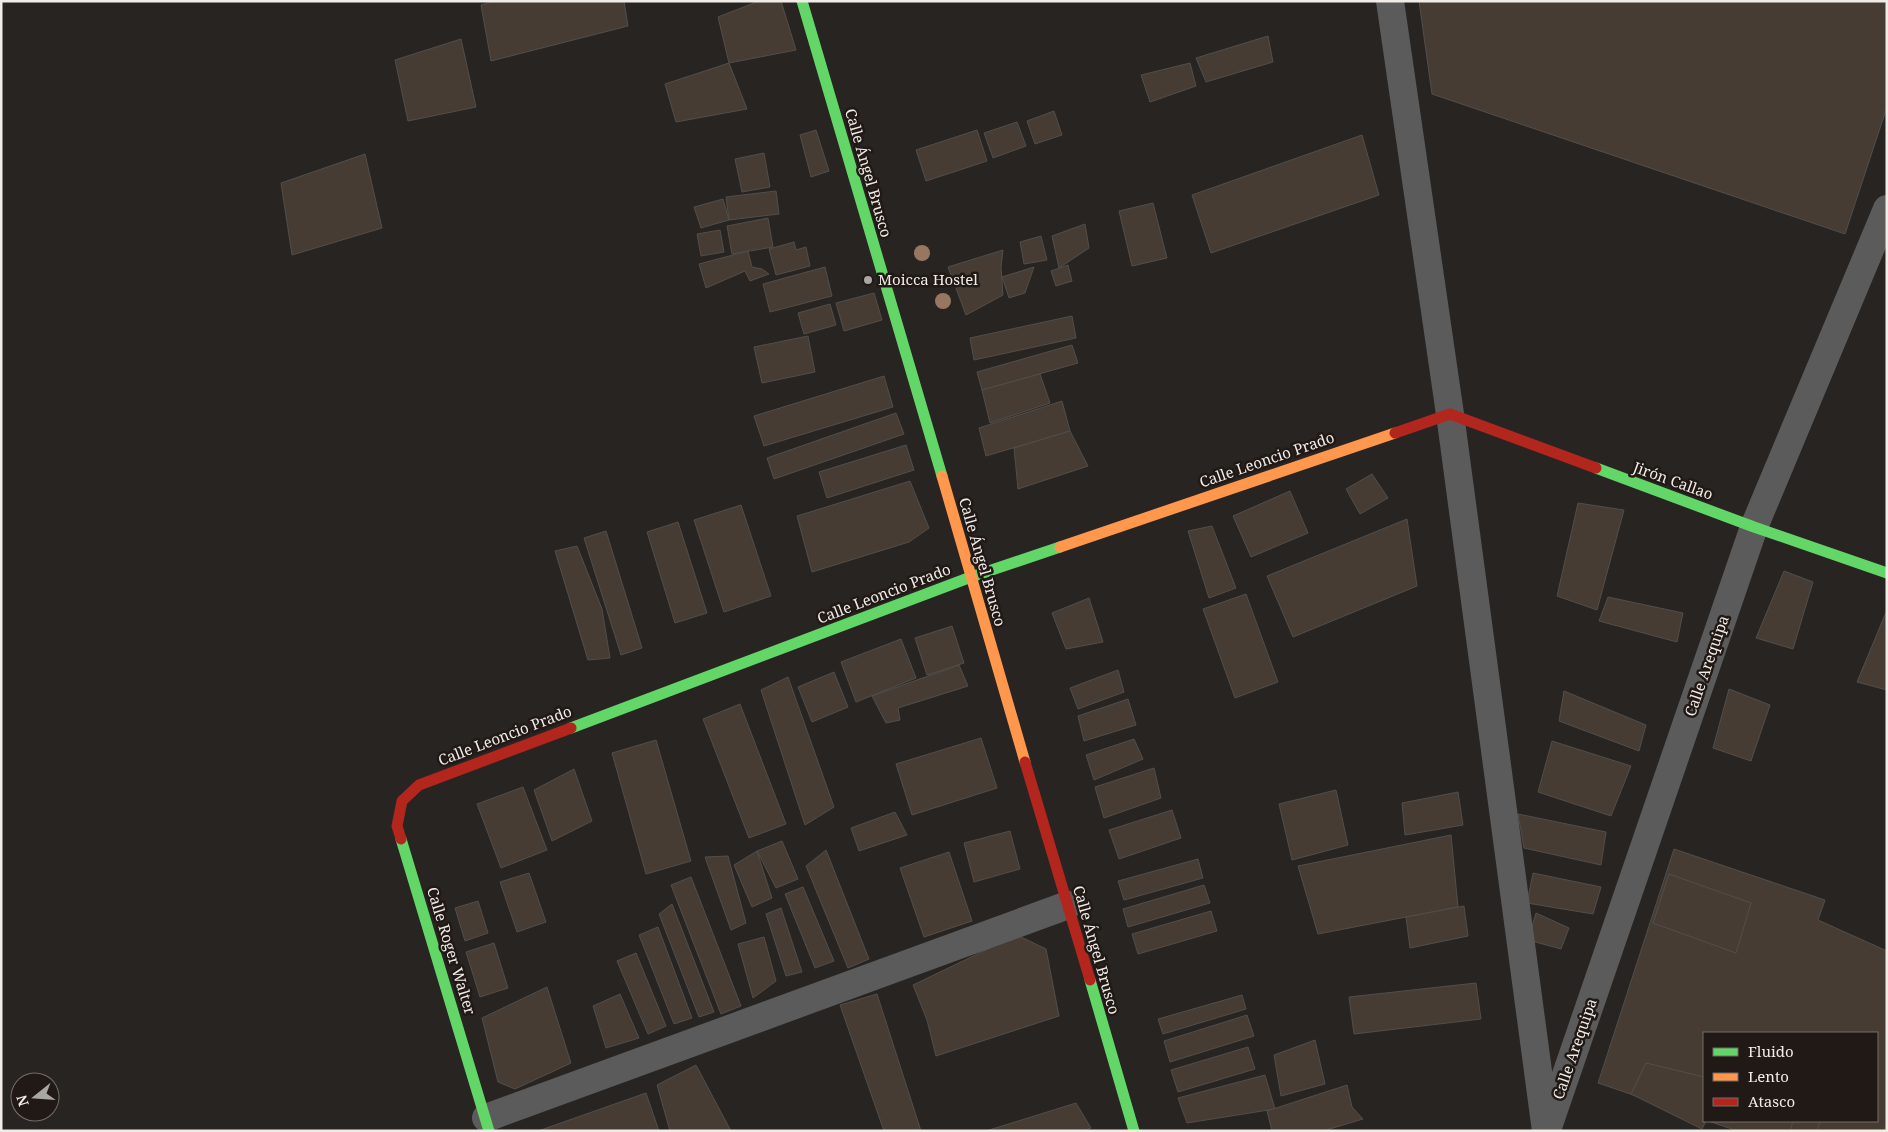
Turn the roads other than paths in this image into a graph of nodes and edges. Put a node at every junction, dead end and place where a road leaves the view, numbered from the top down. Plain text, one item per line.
1 (802, 1) edge
2 (1390, 1) edge
3 (1887, 208) edge
4 (1450, 414) junction
5 (1754, 527) junction
6 (1887, 573) edge
7 (971, 577) junction
8 (419, 785) joint
9 (1068, 905) junction
10 (488, 1124) edge
11 (1134, 1131) edge
12 (1546, 1131) edge

1 - 7 street, Calle Ángel Brusco
2 - 4 street
3 - 5 street, Calle Arequipa
4 - 5 street, Jirón Callao
4 - 7 street, Calle Leoncio Prado
4 - 12 street
5 - 6 street, Jirón Callao
5 - 12 street, Calle Arequipa
7 - 8 street, Calle Leoncio Prado
7 - 9 street, Calle Ángel Brusco
8 - 10 street, Calle Roger Walter
9 - 10 street
9 - 11 street, Calle Ángel Brusco

